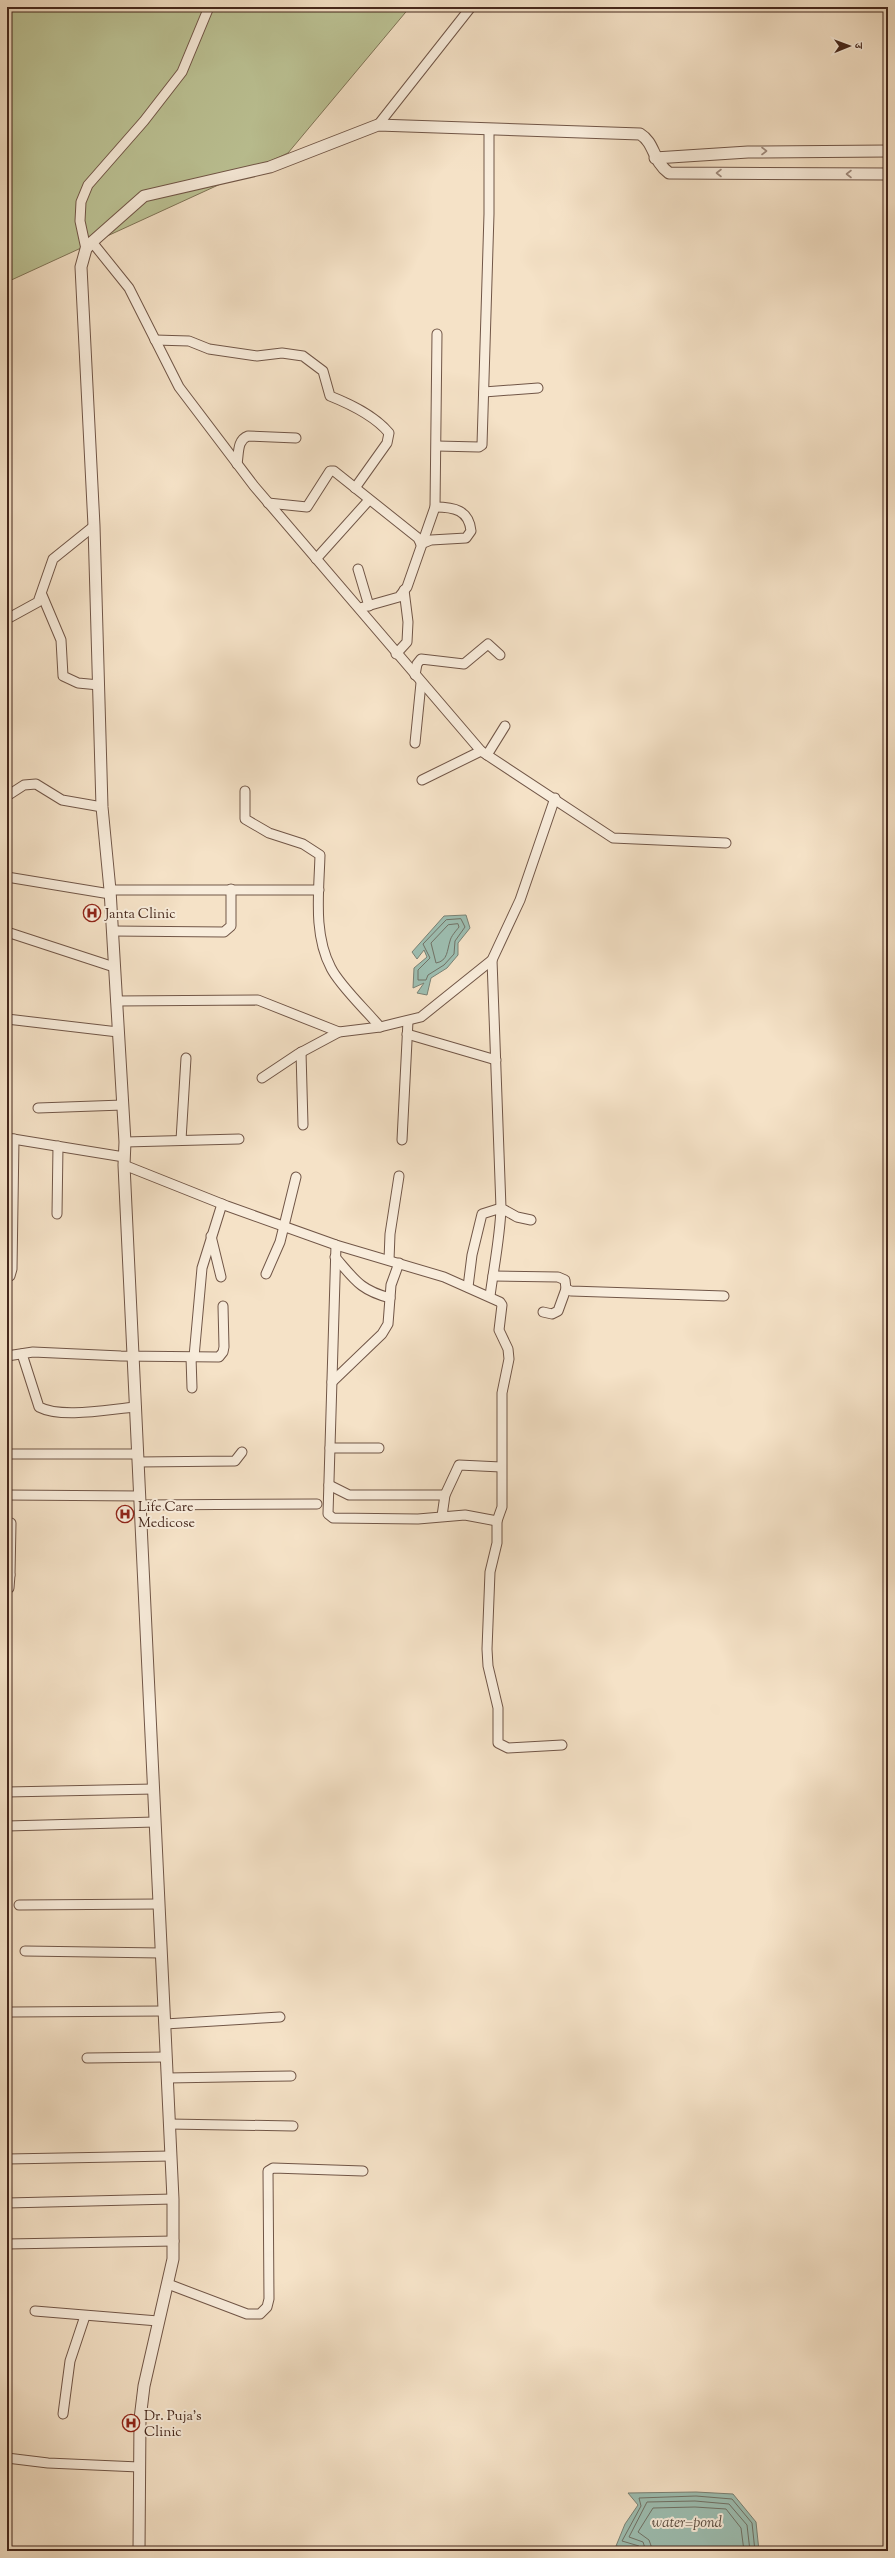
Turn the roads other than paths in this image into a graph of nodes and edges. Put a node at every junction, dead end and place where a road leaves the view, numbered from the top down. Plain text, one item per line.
1 (471, 7) edge
2 (208, 8) edge
3 (378, 125) junction
4 (489, 129) junction
5 (888, 151) edge
6 (655, 158) junction
7 (888, 174) edge
8 (89, 245) junction
9 (437, 334) dead end
10 (155, 340) junction
11 (538, 388) dead end
12 (484, 392) junction
13 (296, 438) dead end
14 (437, 446) junction
15 (237, 464) junction
16 (355, 488) junction
17 (369, 500) junction
18 (268, 503) junction
19 (435, 507) junction
20 (94, 526) junction
21 (421, 544) junction
22 (316, 559) junction
23 (358, 569) dead end
24 (404, 590) junction
25 (42, 595) junction
26 (369, 606) junction
27 (360, 608) junction
28 (7, 619) edge
29 (396, 654) junction
30 (500, 655) dead end
31 (415, 675) junction
32 (422, 683) junction
33 (99, 685) junction
34 (505, 726) dead end
35 (415, 743) dead end
36 (484, 753) junction
37 (422, 780) dead end
38 (245, 791) dead end
39 (7, 796) edge
40 (555, 798) junction
41 (102, 807) junction
42 (726, 842) dead end
43 (7, 877) edge
44 (231, 889) junction
45 (319, 890) junction
46 (110, 892) junction
47 (112, 931) junction
48 (7, 932) edge
49 (492, 960) junction
50 (114, 967) junction
51 (116, 1001) junction
52 (7, 1019) edge
53 (408, 1022) junction
54 (380, 1027) junction
55 (118, 1032) junction
56 (339, 1032) junction
57 (407, 1034) junction
58 (301, 1052) junction
59 (186, 1058) dead end
60 (496, 1060) junction
61 (262, 1078) dead end
62 (123, 1105) junction
63 (38, 1108) dead end
64 (303, 1125) dead end
65 (10, 1139) edge
66 (239, 1139) dead end
67 (181, 1140) junction
68 (402, 1140) dead end
69 (125, 1142) junction
70 (58, 1146) junction
71 (124, 1161) junction
72 (399, 1176) dead end
73 (296, 1177) dead end
74 (222, 1204) junction
75 (501, 1208) junction
76 (57, 1214) dead end
77 (531, 1220) dead end
78 (284, 1227) junction
79 (211, 1236) junction
80 (336, 1245) junction
81 (335, 1257) junction
82 (389, 1260) junction
83 (399, 1263) junction
84 (266, 1274) dead end
85 (10, 1276) dead end
86 (492, 1276) junction
87 (221, 1277) dead end
88 (468, 1287) junction
89 (566, 1289) junction
90 (490, 1296) junction
91 (724, 1296) dead end
92 (390, 1298) junction
93 (223, 1306) dead end
94 (543, 1312) dead end
95 (22, 1354) junction
96 (7, 1356) edge
97 (133, 1356) junction
98 (193, 1357) junction
99 (332, 1382) junction
100 (192, 1388) dead end
101 (136, 1407) junction
102 (330, 1448) junction
103 (379, 1448) dead end
104 (242, 1452) dead end
105 (7, 1454) edge
106 (138, 1458) junction
107 (501, 1467) junction
108 (329, 1485) junction
109 (7, 1495) edge
110 (445, 1495) junction
111 (140, 1500) junction
112 (317, 1504) dead end
113 (442, 1516) junction
114 (497, 1521) junction
115 (11, 1523) dead end
116 (8, 1575) edge
117 (9, 1588) dead end
118 (562, 1745) dead end
119 (154, 1789) junction
120 (7, 1792) edge
121 (155, 1822) junction
122 (7, 1826) edge
123 (159, 1904) junction
124 (19, 1905) dead end
125 (25, 1951) dead end
126 (161, 1953) junction
127 (164, 2011) junction
128 (12, 2012) dead end
129 (280, 2016) dead end
130 (165, 2024) junction
131 (166, 2057) junction
132 (87, 2058) dead end
133 (291, 2076) dead end
134 (167, 2078) junction
135 (169, 2124) junction
136 (293, 2126) dead end
137 (171, 2156) junction
138 (7, 2159) edge
139 (363, 2172) dead end
140 (174, 2198) junction
141 (7, 2203) edge
142 (174, 2241) junction
143 (7, 2244) edge
144 (168, 2284) junction
145 (35, 2311) dead end
146 (85, 2316) junction
147 (158, 2322) junction
148 (63, 2414) dead end
149 (7, 2458) edge
150 (139, 2467) junction
151 (139, 2551) edge

1 - 3 street
2 - 8 street
3 - 4 street
3 - 8 street
4 - 6 street
4 - 12 street
6 -> 5 street
7 -> 6 street
8 - 10 street
8 - 20 street
9 - 14 street
10 - 15 street
10 - 16 street
11 - 12 street
12 - 14 street
13 - 15 street
14 - 19 street
15 - 18 street
16 - 17 street
16 - 18 street
17 - 21 street
17 - 22 street
18 - 22 street
19 - 21 street
19 - 21 street
20 - 25 street
20 - 33 street
21 - 24 street
22 - 27 street
23 - 26 street
24 - 26 street
24 - 29 street
25 - 28 street
25 - 33 street
26 - 27 street
27 - 29 street
29 - 31 street
30 - 31 street
31 - 32 street
32 - 35 street
32 - 36 street
33 - 41 street
34 - 36 street
36 - 37 street
36 - 40 street
38 - 45 street
39 - 41 street
40 - 42 street
40 - 49 street
41 - 46 street
43 - 46 street
44 - 45 street
44 - 46 street
44 - 47 street
45 - 54 street
46 - 47 street
47 - 50 street
48 - 50 street
49 - 53 street
49 - 60 street
50 - 51 street
51 - 55 street
51 - 56 street
52 - 55 street
53 - 54 street
53 - 57 street
54 - 56 street
55 - 62 street
56 - 58 street
57 - 60 street
57 - 68 street
58 - 61 street
58 - 64 street
59 - 67 street
60 - 75 street
62 - 63 street
62 - 69 street
65 - 70 street
65 - 85 street
66 - 67 street
67 - 69 street
69 - 71 street
70 - 71 street
70 - 76 street
71 - 74 street
71 - 97 street
72 - 82 street
73 - 78 street
74 - 78 street
74 - 79 street
75 - 77 street
75 - 86 street
75 - 88 street
78 - 80 street
78 - 84 street
79 - 87 street
79 - 98 street
80 - 81 street
80 - 82 street
81 - 92 street
81 - 99 street
82 - 83 street
83 - 88 street
83 - 92 street
86 - 89 street
86 - 90 street
88 - 90 street
89 - 91 street
89 - 94 street
90 - 107 street
92 - 99 street
93 - 98 street
95 - 96 street
95 - 97 street
95 - 101 street
97 - 98 street
97 - 101 street
98 - 100 street
99 - 102 street
101 - 106 street
102 - 103 street
102 - 108 street
104 - 106 street
105 - 106 street
106 - 111 street
107 - 110 street
107 - 114 street
108 - 110 street
108 - 113 street
109 - 111 street
110 - 113 street
111 - 112 street
111 - 119 street
113 - 114 street
114 - 118 street
115 - 116 street
116 - 117 street
119 - 120 street
119 - 121 street
121 - 122 street
121 - 123 street
123 - 124 street
123 - 126 street
125 - 126 street
126 - 127 street
127 - 128 street
127 - 130 street
129 - 130 street
130 - 131 street
131 - 132 street
131 - 134 street
133 - 134 street
134 - 135 street
135 - 136 street
135 - 137 street
137 - 138 street
137 - 140 street
139 - 144 street
140 - 141 street
140 - 142 street
142 - 143 street
142 - 144 street
144 - 147 street
145 - 146 street
146 - 147 street
146 - 148 street
147 - 150 street
149 - 150 street
150 - 151 street

